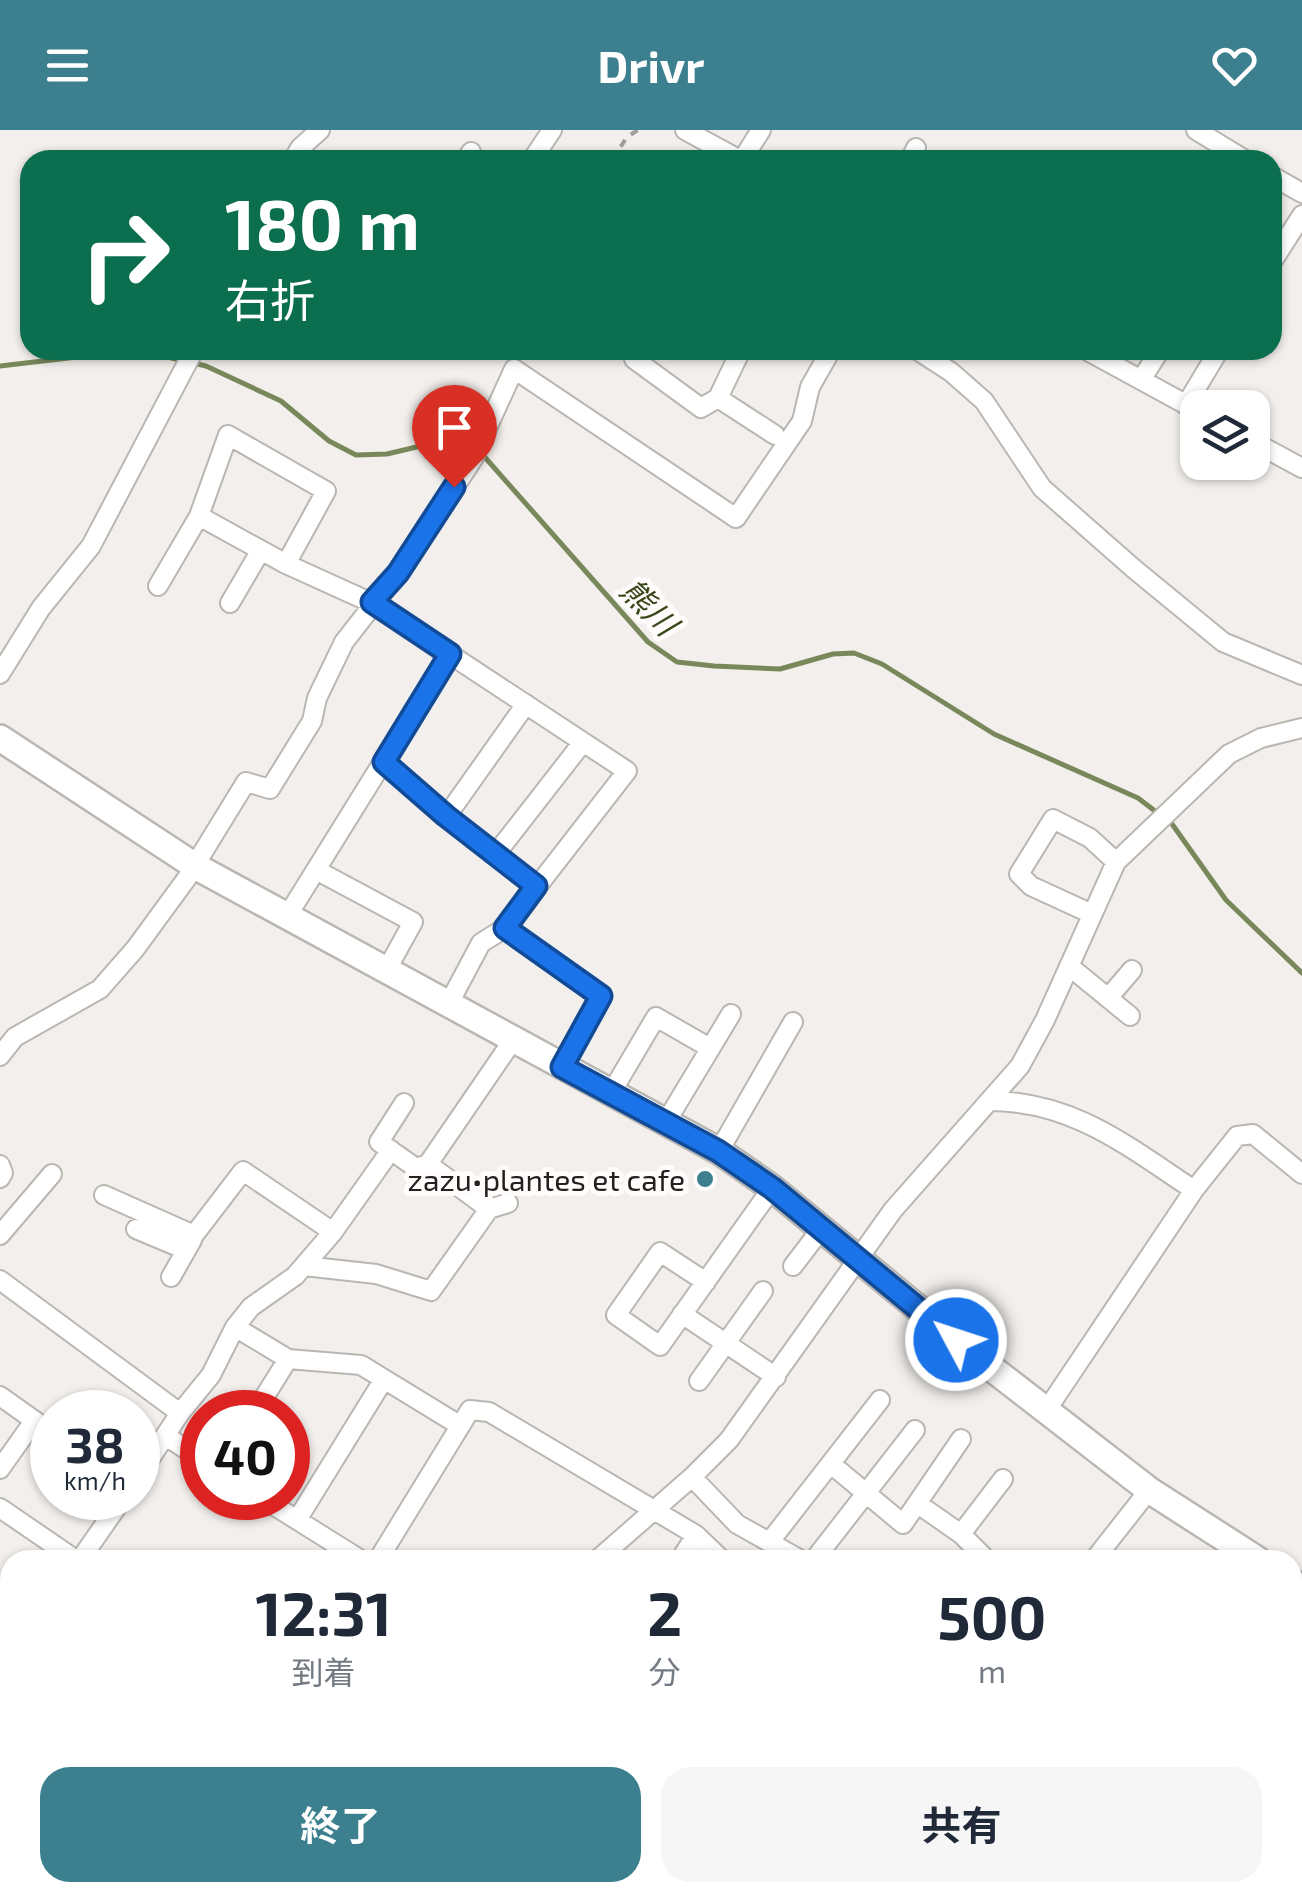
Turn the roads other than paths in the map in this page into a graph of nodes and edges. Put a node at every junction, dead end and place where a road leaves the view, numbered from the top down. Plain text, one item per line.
1 (320, 130) edge
2 (685, 130) edge
3 (1196, 130) edge
4 (299, 150) edge
5 (711, 150) edge
6 (1229, 150) edge
7 (1302, 214) edge
8 (1282, 246) edge
9 (190, 360) edge
10 (635, 360) edge
11 (736, 360) edge
12 (825, 360) edge
13 (933, 360) edge
14 (1104, 360) edge
15 (1154, 360) edge
16 (1214, 360) edge
17 (1141, 380) junction
18 (1200, 390) edge
19 (718, 398) junction
20 (1180, 401) edge
21 (775, 435) dead end
22 (1270, 451) edge
23 (1302, 468) edge
24 (199, 516) junction
25 (261, 550) junction
26 (286, 564) junction
27 (158, 586) dead end
28 (372, 602) junction
29 (230, 603) dead end
30 (450, 654) junction
31 (0, 674) edge
32 (1302, 674) edge
33 (526, 704) junction
34 (1302, 728) edge
35 (0, 738) edge
36 (583, 742) junction
37 (384, 762) junction
38 (446, 816) junction
39 (495, 855) junction
40 (1116, 862) junction
41 (195, 866) junction
42 (318, 870) junction
43 (536, 886) junction
44 (1092, 914) junction
45 (286, 918) junction
46 (505, 928) junction
47 (1069, 966) junction
48 (1132, 970) dead end
49 (386, 971) junction
50 (1108, 998) junction
51 (448, 1005) junction
52 (731, 1014) dead end
53 (1130, 1016) dead end
54 (793, 1022) dead end
55 (0, 1024) edge
56 (15, 1036) junction
57 (513, 1040) junction
58 (710, 1048) junction
59 (0, 1056) edge
60 (562, 1067) junction
61 (611, 1093) junction
62 (989, 1101) junction
63 (404, 1104) dead end
64 (666, 1122) junction
65 (391, 1150) junction
66 (718, 1151) junction
67 (428, 1164) junction
68 (0, 1165) edge
69 (52, 1174) dead end
70 (1302, 1174) edge
71 (0, 1178) edge
72 (772, 1188) junction
73 (1194, 1190) junction
74 (104, 1195) dead end
75 (508, 1204) dead end
76 (489, 1209) junction
77 (822, 1228) junction
78 (136, 1230) dead end
79 (333, 1232) junction
80 (0, 1235) edge
81 (190, 1242) junction
82 (858, 1258) junction
83 (304, 1266) junction
84 (793, 1266) dead end
85 (170, 1277) dead end
86 (0, 1280) edge
87 (706, 1282) junction
88 (763, 1292) dead end
89 (682, 1314) junction
90 (236, 1328) junction
91 (726, 1344) junction
92 (288, 1359) junction
93 (776, 1377) junction
94 (384, 1379) junction
95 (699, 1381) dead end
96 (199, 1390) edge
97 (269, 1390) edge
98 (0, 1396) edge
99 (880, 1400) dead end
100 (1046, 1411) junction
101 (180, 1413) joint
102 (30, 1418) edge
103 (460, 1425) junction
104 (30, 1427) edge
105 (915, 1430) dead end
106 (166, 1436) junction
107 (961, 1439) dead end
108 (160, 1445) edge
109 (180, 1445) edge
110 (831, 1464) junction
111 (0, 1469) edge
112 (692, 1477) junction
113 (1003, 1479) dead end
114 (1149, 1490) junction
115 (866, 1494) junction
116 (310, 1499) edge
117 (918, 1504) junction
118 (0, 1508) edge
119 (652, 1509) junction
120 (107, 1520) edge
121 (297, 1520) edge
122 (961, 1534) junction
123 (696, 1535) junction
124 (771, 1540) junction
125 (63, 1550) edge
126 (85, 1550) edge
127 (344, 1550) edge
128 (384, 1550) edge
129 (607, 1550) edge
130 (686, 1550) edge
131 (712, 1550) edge
132 (786, 1550) edge
133 (822, 1550) edge
134 (977, 1550) edge
135 (1102, 1550) edge
136 (1242, 1550) edge

1 - 4 street
2 - 5 street
3 - 6 street
7 - 8 street
9 - 31 street
10 - 19 street
11 - 19 street
12 - 28 street
13 - 32 street
14 - 17 street
15 - 17 street
16 - 18 street
17 - 20 street
19 - 21 street
22 - 23 street
24 - 25 street
24 - 26 street
24 - 27 street
25 - 26 street
25 - 29 street
26 - 28 street
28 - 30 street
28 - 41 street
30 - 33 street
30 - 37 street
33 - 36 street
33 - 38 street
34 - 40 street
35 - 41 street
36 - 39 street
36 - 43 street
37 - 38 street
37 - 42 street
38 - 39 street
39 - 43 street
40 - 44 street
40 - 44 street
41 - 45 street
41 - 56 street
42 - 45 street
42 - 49 street
43 - 46 street
44 - 47 street
45 - 49 street
46 - 51 street
46 - 60 street
47 - 50 street
47 - 62 street
48 - 50 street
49 - 51 street
50 - 53 street
51 - 57 street
52 - 58 street
54 - 66 street
55 - 56 street
56 - 59 street
57 - 60 street
57 - 67 street
58 - 61 street
58 - 64 street
60 - 61 street
61 - 64 street
62 - 73 street
62 - 82 street
63 - 65 street
64 - 66 street
65 - 67 street
65 - 79 street
66 - 72 street
67 - 76 street
68 - 71 street
69 - 80 street
70 - 73 street
72 - 77 street
72 - 87 street
73 - 100 street
74 - 81 street
75 - 76 street
76 - 83 street
77 - 82 street
77 - 84 street
78 - 81 street
79 - 81 street
79 - 83 street
81 - 85 street
82 - 93 street
82 - 100 street
83 - 90 street
86 - 101 street
87 - 89 street
87 - 89 street
88 - 91 street
89 - 91 street
90 - 92 street
90 - 96 street
91 - 93 street
91 - 95 street
92 - 94 street
92 - 97 street
93 - 112 street
94 - 103 street
94 - 116 street
98 - 102 street
99 - 110 street
100 - 114 street
101 - 106 street
103 - 119 street
103 - 128 street
104 - 111 street
105 - 115 street
106 - 108 street
106 - 109 street
107 - 117 street
110 - 115 street
110 - 124 street
112 - 119 street
112 - 124 street
113 - 122 street
114 - 135 street
114 - 136 street
115 - 117 street
115 - 133 street
117 - 122 street
118 - 125 street
119 - 123 street
119 - 129 street
120 - 126 street
121 - 127 street
122 - 134 street
123 - 130 street
123 - 131 street
124 - 132 street

